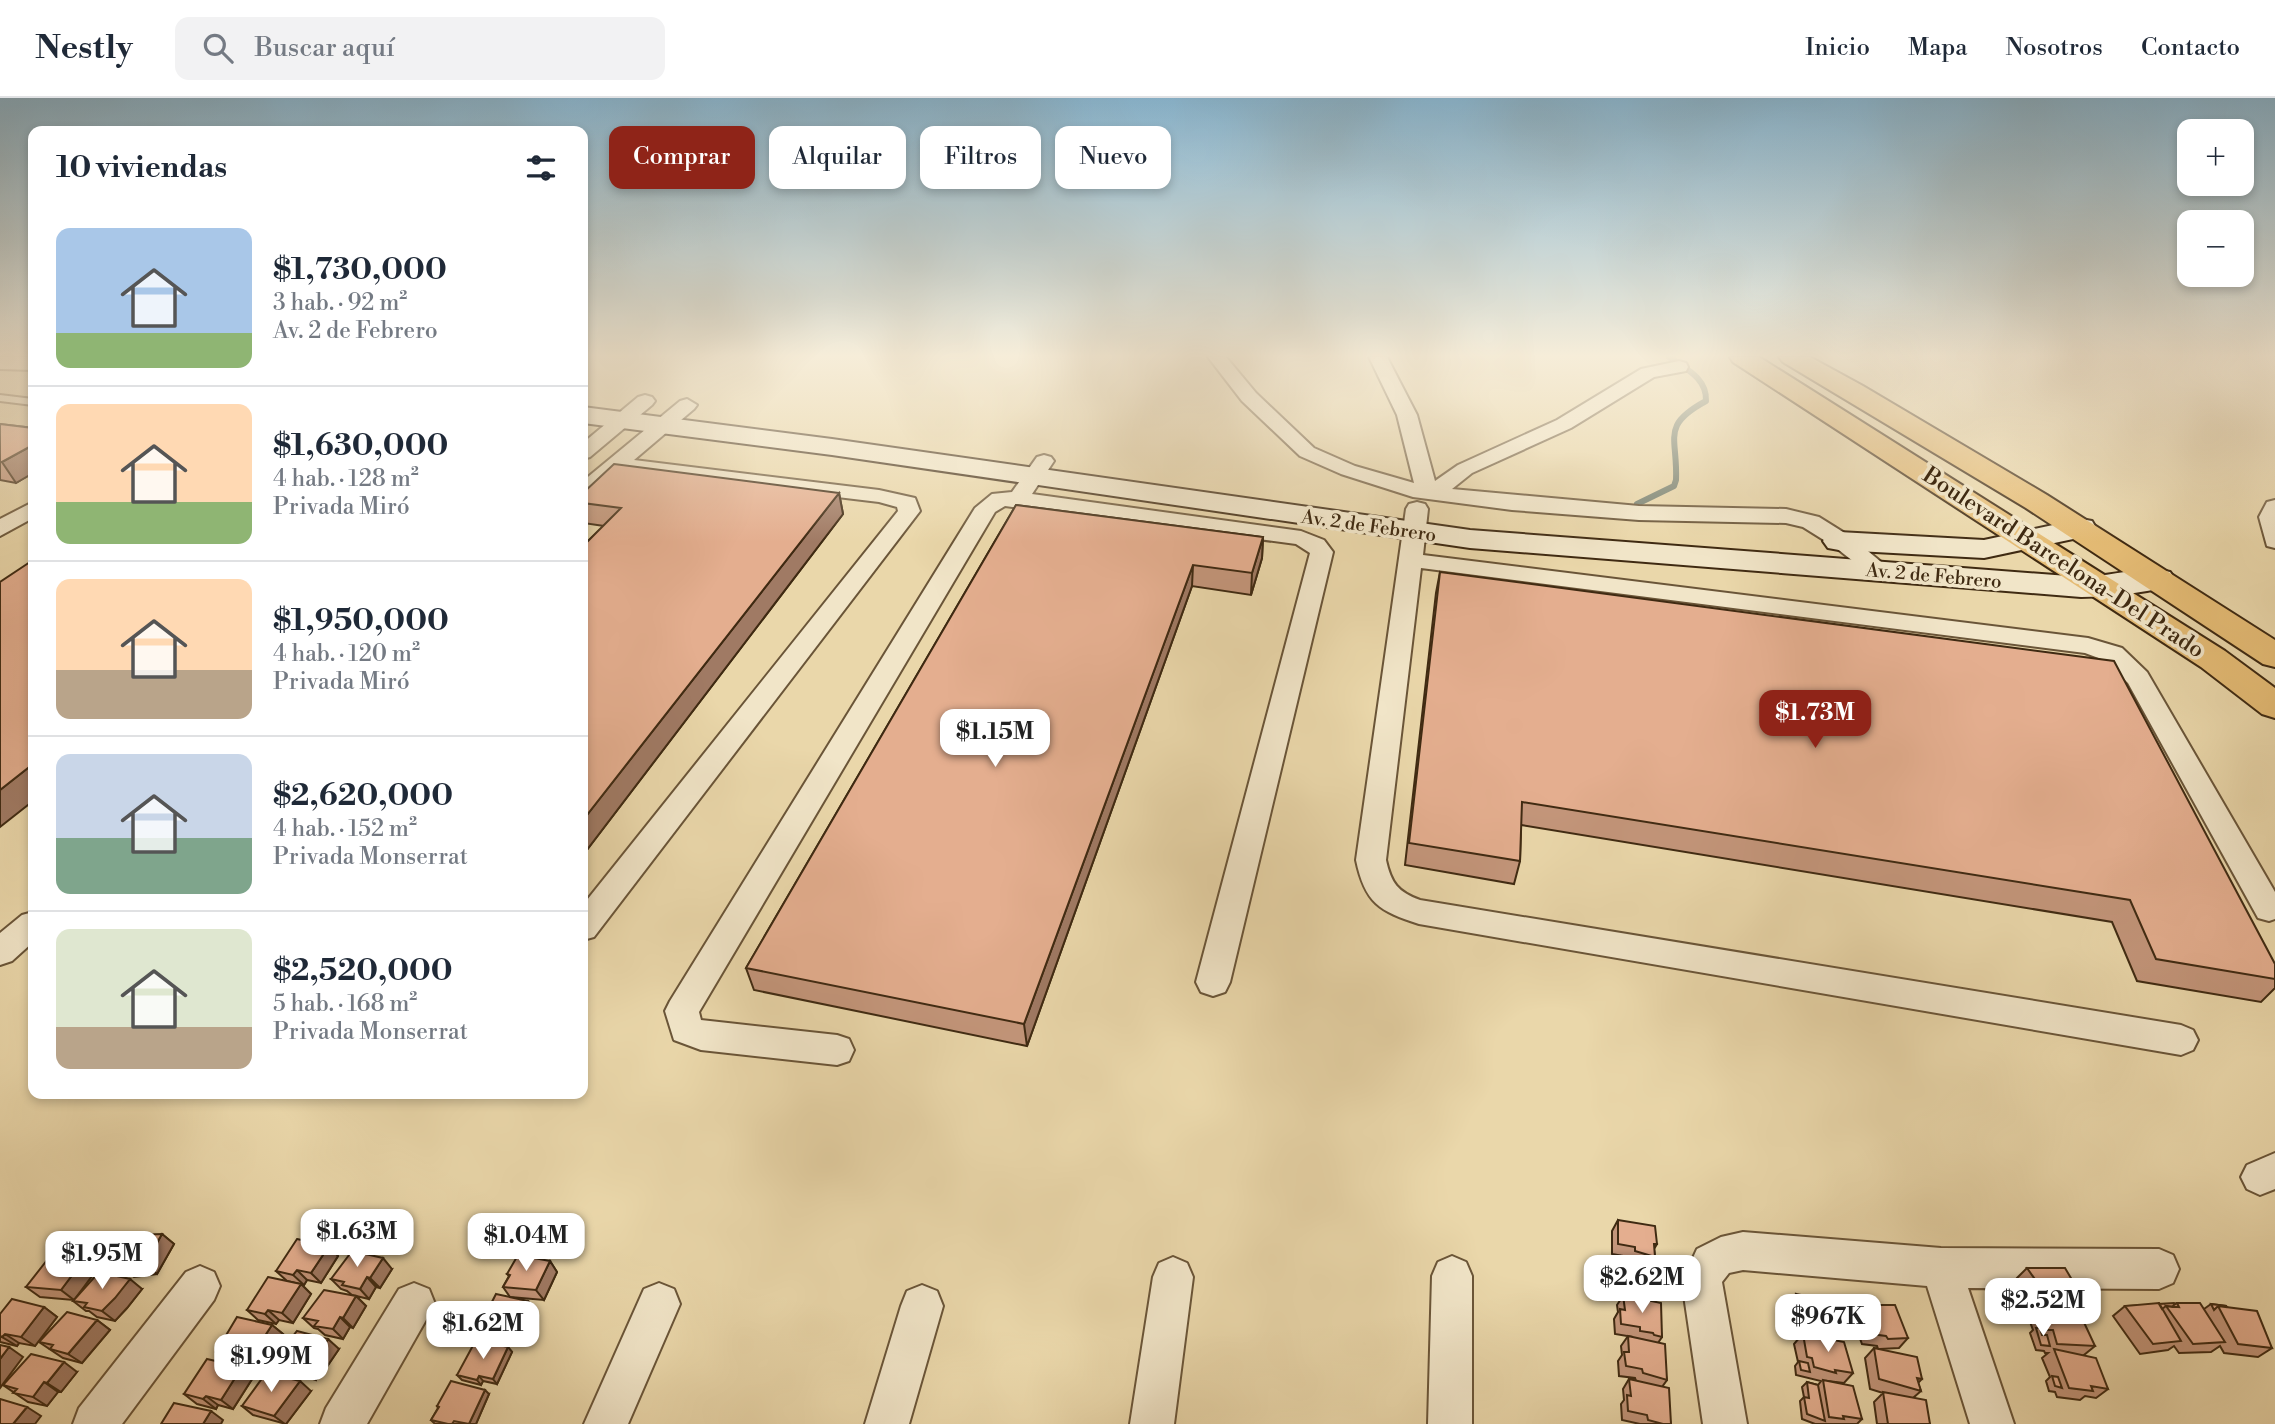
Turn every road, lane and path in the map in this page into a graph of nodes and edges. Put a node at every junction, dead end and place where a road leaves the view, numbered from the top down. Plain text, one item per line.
1 (624, 419) edge
2 (650, 419) edge
3 (670, 419) edge
4 (751, 419) edge
5 (1272, 419) edge
6 (1407, 419) edge
7 (1572, 419) edge
8 (1839, 419) edge
9 (1901, 419) edge
10 (663, 425) junction
11 (588, 449) edge
12 (615, 464) junction
13 (1032, 480) junction
14 (588, 488) edge
15 (2275, 508) edge
16 (28, 512) edge
17 (2081, 527) junction
18 (0, 529) edge
19 (1414, 534) junction
20 (2030, 540) junction
21 (2275, 541) edge
22 (1843, 542) junction
23 (1880, 570) junction
24 (2159, 579) junction
25 (2102, 587) junction
26 (2275, 656) edge
27 (2275, 706) edge
28 (2269, 909) dead end
29 (588, 922) edge
30 (28, 928) edge
31 (0, 952) edge
32 (1213, 982) dead end
33 (2181, 1040) dead end
34 (837, 1050) dead end
35 (1941, 1268) junction
36 (2159, 1269) dead end
37 (1452, 1276) dead end
38 (1173, 1277) dead end
39 (200, 1286) dead end
40 (414, 1304) dead end
41 (659, 1304) dead end
42 (922, 1306) dead end
43 (95, 1424) edge
44 (342, 1424) edge
45 (606, 1424) edge
46 (887, 1424) edge
47 (1152, 1424) edge
48 (1450, 1424) edge
49 (1725, 1424) edge
50 (1992, 1424) edge

1 - 11 street
2 - 10 main road, Av. 2 de Febrero
3 - 10 street
4 - 13 main road, Av. 2 de Febrero
5 - 22 street
6 - 7 street
8 - 20 main road, Boulevard Barcelona-Del Prado
9 - 17 main road, Boulevard Barcelona-Del Prado
10 - 12 street
10 - 13 main road, Av. 2 de Febrero
12 - 14 street
12 - 29 street
13 - 19 main road, Av. 2 de Febrero
13 - 32 street
13 - 34 street
15 - 21 street
16 - 18 street
17 - 20 main road, Av. 2 de Febrero
17 - 24 main road, Boulevard Barcelona-Del Prado
19 - 22 main road, Av. 2 de Febrero
19 - 23 main road, Av. 2 de Febrero
19 - 28 street
19 - 33 street
20 - 22 main road, Av. 2 de Febrero
20 - 25 main road, Boulevard Barcelona-Del Prado
22 - 23 street
23 - 25 main road, Av. 2 de Febrero
24 - 25 main road, Av. 2 de Febrero
24 - 26 main road, Boulevard Barcelona-Del Prado
25 - 27 main road, Boulevard Barcelona-Del Prado
30 - 31 street
35 - 36 street
35 - 49 street
35 - 50 street
37 - 48 street
38 - 47 street
39 - 43 street
40 - 44 street
41 - 45 street
42 - 46 street

